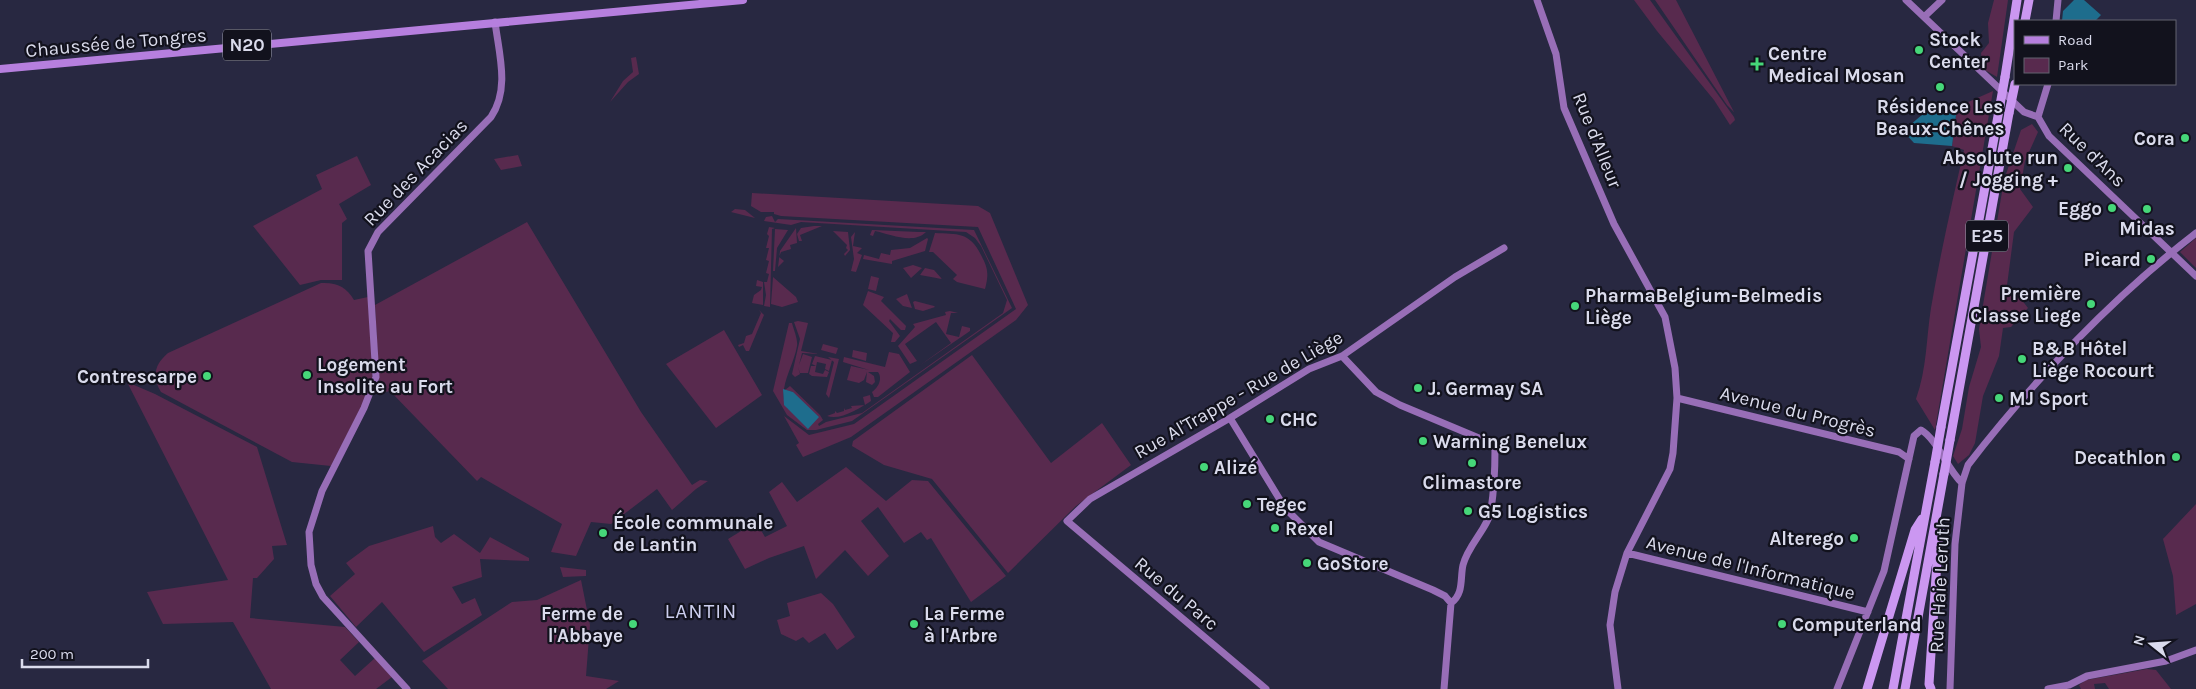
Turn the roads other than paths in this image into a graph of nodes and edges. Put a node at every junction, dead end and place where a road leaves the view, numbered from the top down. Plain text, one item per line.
1 (744, 0) edge
2 (1537, 0) edge
3 (1906, 0) edge
4 (1942, 0) edge
5 (2017, 0) edge
6 (2029, 0) edge
7 (2058, 0) edge
8 (1924, 17) junction
9 (2025, 20) edge
10 (2056, 20) edge
11 (495, 22) junction
12 (0, 69) edge
13 (2015, 85) edge
14 (2048, 85) edge
15 (2038, 117) junction
16 (2196, 233) edge
17 (1504, 248) dead end
18 (2171, 252) junction
19 (2196, 276) edge
20 (1342, 356) junction
21 (1676, 398) junction
22 (1230, 418) junction
23 (1909, 458) junction
24 (1962, 483) junction
25 (1925, 512) junction
26 (1937, 515) junction
27 (1067, 521) joint
28 (1627, 553) junction
29 (1451, 603) junction
30 (1868, 612) junction
31 (2196, 650) edge
32 (1840, 678) junction
33 (407, 689) edge
34 (1266, 689) edge
35 (1444, 689) edge
36 (1618, 689) edge
37 (1837, 689) edge
38 (1841, 689) edge
39 (1868, 689) edge
40 (1893, 689) edge
41 (1905, 689) edge
42 (1931, 689) edge
43 (1950, 689) edge
44 (2048, 689) edge

1 - 11 main road, Chaussée de Tongres / N20
2 - 21 street, Rue d'Alleur
3 - 8 street, Rue d'Ans
4 - 8 street
5 - 25 highway, E25, bridge
6 - 9 highway
7 - 10 street
8 - 15 street, Rue d'Ans
11 - 12 main road, Chaussée de Tongres / N20
11 - 33 street, Rue des Acacias
13 - 26 highway, E25, bridge
14 - 15 street
15 - 18 street, Rue d'Ans
16 - 18 street, Rue Haie Leruth
17 - 20 street, Rue Al'Trappe - Rue de Liège
18 - 19 street, Rue d'Ans
18 - 24 street, Rue Haie Leruth
20 - 22 street, Rue Al'Trappe - Rue de Liège
20 - 29 street
21 - 23 street, Avenue du Progrès
21 - 28 street, Rue d'Alleur
22 - 27 street, Rue Al'Trappe - Rue de Liège
22 - 29 street
23 - 24 street
23 - 30 street
24 - 43 street, Rue Haie Leruth
25 - 39 highway
25 - 40 highway, E25
26 - 41 highway, E25
26 - 42 highway
27 - 34 street, Rue du Parc
28 - 30 street, Avenue de l'Informatique
28 - 36 street, Rue d'Alleur
29 - 35 street
30 - 32 street
31 - 44 street
32 - 37 street
32 - 38 street

